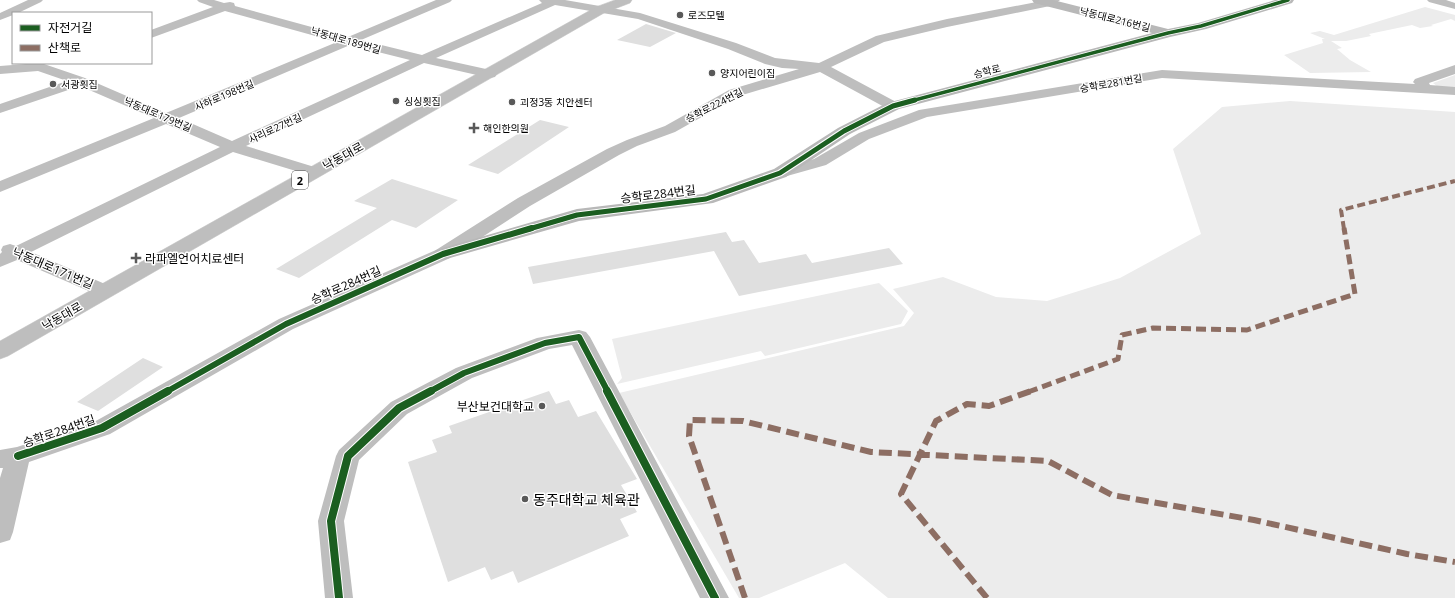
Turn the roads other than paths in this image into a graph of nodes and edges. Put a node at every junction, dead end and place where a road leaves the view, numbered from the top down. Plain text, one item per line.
1 (37, 0) edge
2 (203, 0) edge
3 (243, 0) edge
4 (446, 0) edge
5 (626, 0) edge
6 (1288, 0) edge
7 (1433, 0) edge
8 (549, 1) edge
9 (1047, 1) edge
10 (1455, 6) edge
11 (224, 8) junction
12 (600, 10) junction
13 (0, 17) edge
14 (1168, 33) junction
15 (152, 34) edge
16 (352, 41) junction
17 (420, 60) junction
18 (50, 64) edge
19 (39, 67) junction
20 (821, 67) junction
21 (1455, 68) edge
22 (0, 70) edge
23 (490, 74) junction
24 (80, 81) junction
25 (1426, 89) junction
26 (1455, 92) edge
27 (893, 106) junction
28 (0, 109) edge
29 (167, 118) junction
30 (233, 147) junction
31 (314, 172) junction
32 (780, 173) junction
33 (0, 187) edge
34 (706, 199) joint
35 (8, 249) edge
36 (442, 254) junction
37 (0, 262) edge
38 (105, 291) junction
39 (0, 351) edge
40 (9, 457) edge
41 (0, 532) edge
42 (339, 598) edge
43 (715, 598) edge

1 - 13 street
2 - 11 street, 낙동대로189번길
3 - 11 street
4 - 16 street, 사하로198번길
5 - 12 main road, 낙동대로 / 2
6 - 14 street, 승학로
7 - 10 street
8 - 12 street
8 - 17 street, 사리로27번길
9 - 14 street, 낙동대로216번길
9 - 20 street, 승학로224번길
11 - 15 street
11 - 16 street, 낙동대로189번길
12 - 20 street
12 - 23 main road, 낙동대로 / 2
14 - 27 street, 승학로
16 - 17 street, 낙동대로189번길
16 - 29 street, 사하로198번길
17 - 23 street, 낙동대로189번길
17 - 30 street, 사리로27번길
18 - 19 street
19 - 22 street, 낙동대로179번길
19 - 24 street, 낙동대로179번길
20 - 27 street
20 - 36 street, 승학로224번길
21 - 25 street
23 - 31 main road, 낙동대로 / 2
24 - 28 street
24 - 29 street, 낙동대로179번길
25 - 26 street, 승학로281번길
25 - 32 street, 승학로281번길
27 - 32 street, 승학로
29 - 30 street, 낙동대로179번길
29 - 33 street, 사하로198번길
30 - 31 street, 낙동대로179번길
30 - 35 street, 사리로27번길
31 - 38 main road, 낙동대로 / 2
32 - 34 street, 승학로
34 - 36 street, 승학로284번길
35 - 37 street, 사리로27번길
35 - 38 street, 낙동대로171번길
36 - 40 street, 승학로284번길
38 - 39 main road, 낙동대로 / 2
40 - 41 street
42 - 43 street

